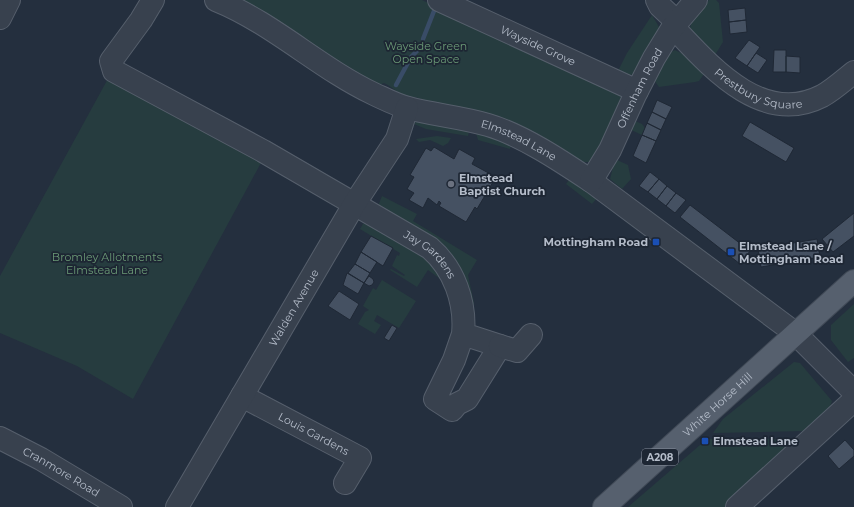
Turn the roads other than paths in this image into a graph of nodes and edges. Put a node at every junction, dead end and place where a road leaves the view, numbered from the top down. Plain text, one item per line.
1 (9, 0) edge
2 (153, 0) edge
3 (216, 0) edge
4 (657, 0) edge
5 (696, 0) edge
6 (449, 2) edge
7 (0, 18) edge
8 (675, 25) junction
9 (854, 72) edge
10 (637, 91) junction
11 (407, 108) junction
12 (591, 181) junction
13 (355, 203) junction
14 (854, 281) edge
15 (795, 333) junction
16 (463, 334) junction
17 (531, 336) dead end
18 (500, 346) junction
19 (850, 379) edge
20 (242, 396) junction
21 (854, 400) edge
22 (0, 438) edge
23 (345, 483) dead end
24 (121, 507) edge
25 (178, 507) edge
26 (604, 507) edge
27 (737, 507) edge

1 - 7 street
2 - 13 street, Jay Gardens
3 - 11 street, Elmstead Lane
4 - 8 street, Prestbury Square
5 - 8 street, Offenham Road
6 - 10 street, Wayside Grove
8 - 9 street, Prestbury Square
8 - 10 street, Offenham Road
10 - 12 street, Offenham Road
11 - 12 street, Elmstead Lane
11 - 13 street, Walden Avenue
12 - 15 street, Elmstead Lane
13 - 16 street, Jay Gardens
13 - 20 street, Walden Avenue
14 - 15 main road, A208
15 - 19 street, Elmstead Lane
15 - 26 main road, White Horse Hill / A208
16 - 18 street
16 - 18 street, Jay Gardens
17 - 18 street
20 - 23 street, Louis Gardens
20 - 25 street, Walden Avenue
21 - 27 street
22 - 24 street, Cranmore Road

